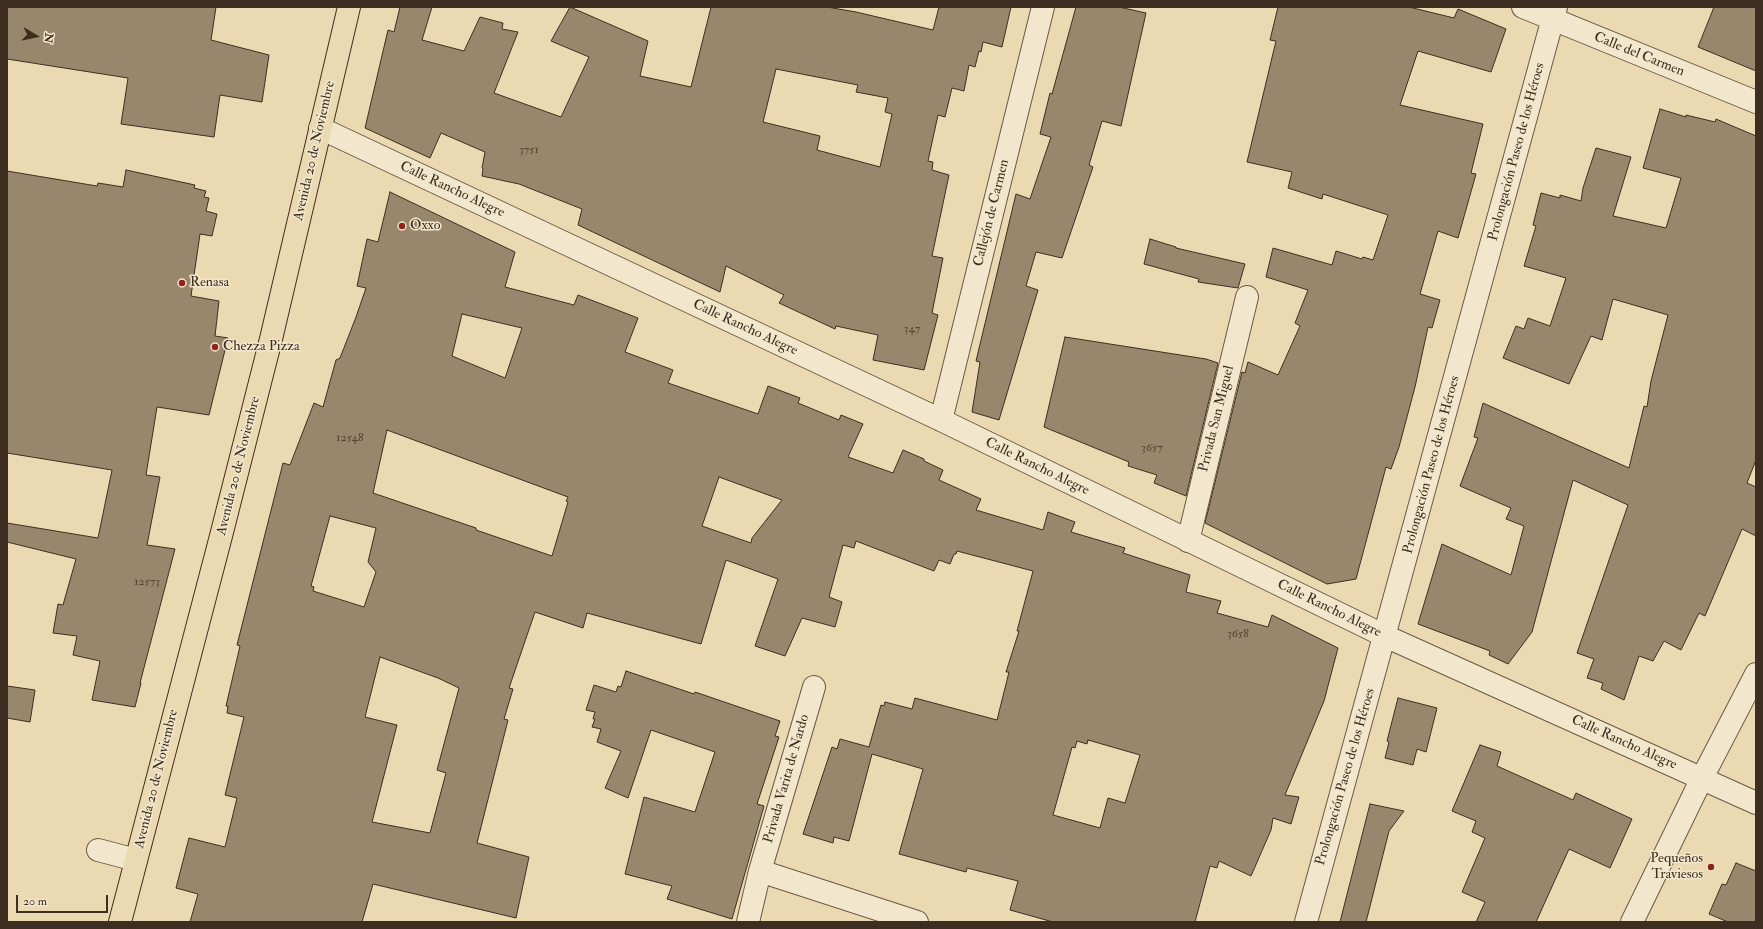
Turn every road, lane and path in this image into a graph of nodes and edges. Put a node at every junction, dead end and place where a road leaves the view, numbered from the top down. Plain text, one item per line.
1 (349, 7) edge
2 (1043, 7) edge
3 (1523, 7) edge
4 (1555, 14) edge
5 (1756, 102) edge
6 (320, 128) junction
7 (1247, 297) dead end
8 (941, 420) junction
9 (1188, 541) junction
10 (1385, 636) junction
11 (1756, 674) edge
12 (814, 687) dead end
13 (1702, 778) junction
14 (1756, 803) edge
15 (98, 850) dead end
16 (136, 860) junction
17 (760, 871) junction
18 (120, 922) edge
19 (748, 922) edge
20 (917, 922) edge
21 (1306, 922) edge
22 (1632, 922) edge

1 - 6 main road, Avenida 20 de Noviembre
2 - 8 street, Callejón de Carmen
3 - 4 street, Calle del Carmen
4 - 5 street, Calle del Carmen
4 - 10 street, Prolongación Paseo de los Héroes
6 - 8 street, Calle Rancho Alegre
6 - 16 main road, Avenida 20 de Noviembre
7 - 9 street, Privada San Miguel
8 - 9 street, Calle Rancho Alegre
9 - 10 street, Calle Rancho Alegre
10 - 13 street, Calle Rancho Alegre
10 - 21 street, Prolongación Paseo de los Héroes
11 - 13 street
12 - 17 street, Privada Varita de Nardo
13 - 14 street, Calle Rancho Alegre
13 - 22 street
15 - 16 street
16 - 18 main road, Avenida 20 de Noviembre
17 - 19 street, Privada Varita de Nardo
17 - 20 street

